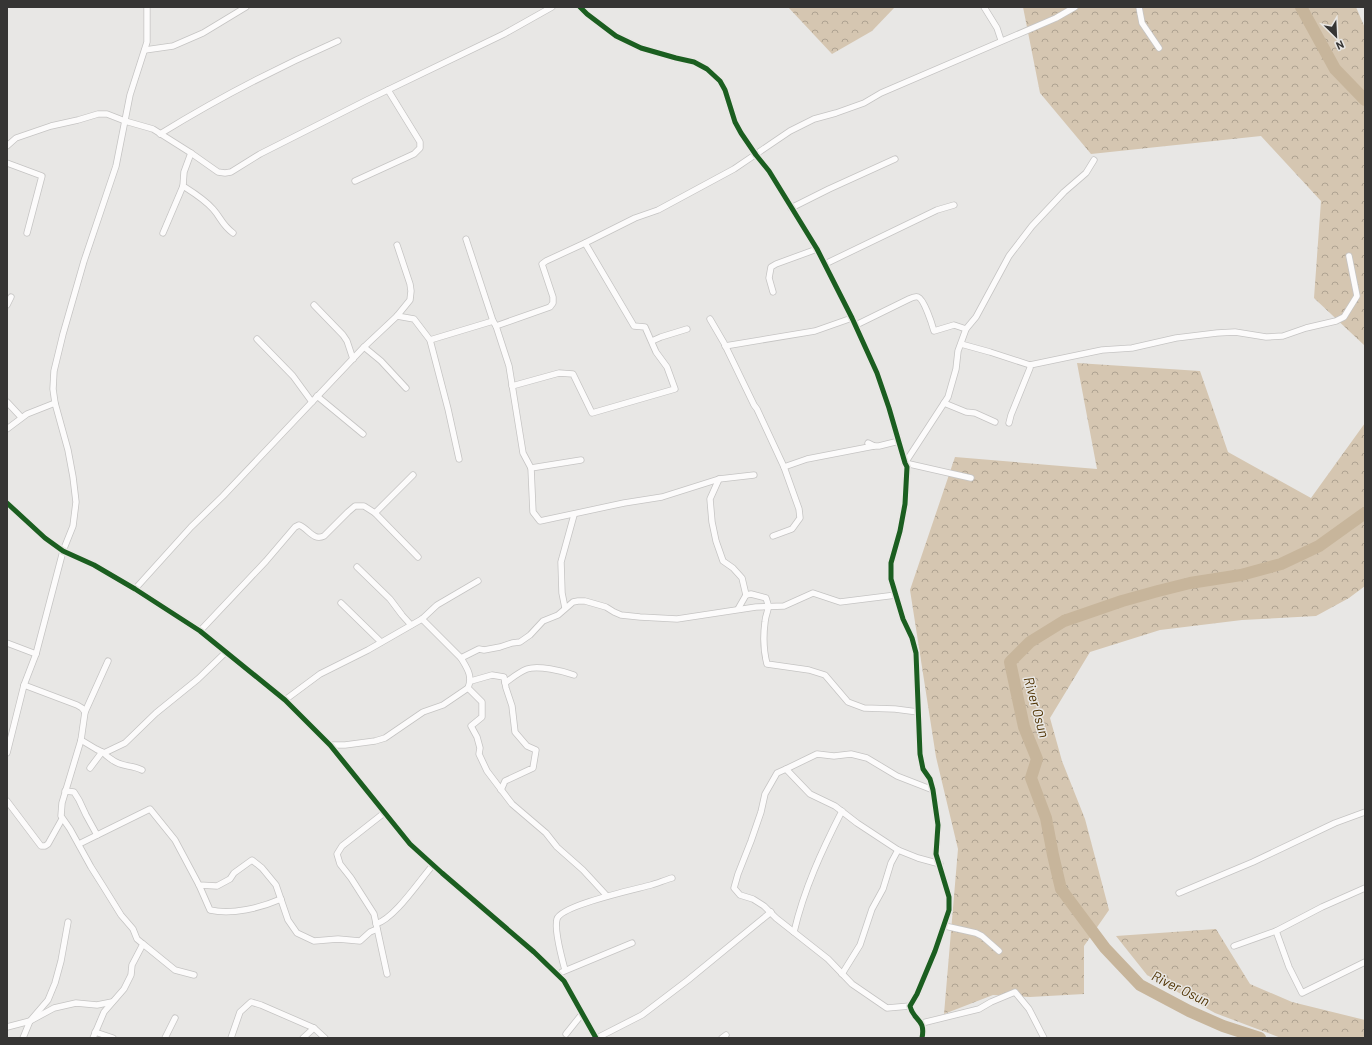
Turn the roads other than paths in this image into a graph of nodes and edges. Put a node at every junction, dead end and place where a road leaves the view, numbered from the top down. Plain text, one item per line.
1 (147, 7) edge
2 (246, 7) edge
3 (552, 7) edge
4 (580, 7) edge
5 (984, 7) edge
6 (1075, 7) edge
7 (1139, 7) edge
8 (1001, 40) junction
9 (338, 41) dead end
10 (1159, 48) dead end
11 (145, 50) junction
12 (388, 90) junction
13 (125, 121) junction
14 (160, 134) junction
15 (7, 146) edge
16 (191, 153) junction
17 (756, 155) junction
18 (895, 159) dead end
19 (1094, 160) dead end
20 (7, 164) edge
21 (355, 181) dead end
22 (182, 186) junction
23 (954, 205) dead end
24 (791, 208) junction
25 (26, 233) dead end
26 (163, 233) dead end
27 (234, 233) dead end
28 (466, 239) dead end
29 (585, 243) junction
30 (397, 245) dead end
31 (817, 249) junction
32 (1349, 256) dead end
33 (825, 264) junction
34 (773, 292) dead end
35 (11, 298) dead end
36 (7, 305) edge
37 (314, 305) dead end
38 (397, 316) junction
39 (852, 318) junction
40 (710, 319) dead end
41 (494, 323) junction
42 (856, 325) junction
43 (687, 329) dead end
44 (966, 329) junction
45 (256, 339) dead end
46 (430, 340) junction
47 (652, 341) junction
48 (960, 344) junction
49 (725, 346) junction
50 (364, 347) junction
51 (353, 358) junction
52 (1030, 365) junction
53 (512, 386) junction
54 (406, 388) dead end
55 (317, 396) junction
56 (7, 402) edge
57 (312, 402) junction
58 (55, 403) junction
59 (944, 403) junction
60 (21, 417) junction
61 (995, 422) dead end
62 (1009, 423) dead end
63 (7, 429) edge
64 (363, 434) dead end
65 (899, 441) junction
66 (868, 442) dead end
67 (874, 446) junction
68 (459, 459) dead end
69 (581, 460) dead end
70 (905, 463) junction
71 (784, 467) junction
72 (531, 468) junction
73 (413, 475) dead end
74 (754, 475) dead end
75 (971, 478) dead end
76 (719, 479) junction
77 (7, 502) edge
78 (375, 513) junction
79 (574, 515) junction
80 (773, 536) dead end
81 (63, 551) junction
82 (418, 557) dead end
83 (357, 568) dead end
84 (478, 581) dead end
85 (136, 589) junction
86 (746, 595) junction
87 (896, 595) junction
88 (341, 603) dead end
89 (769, 606) junction
90 (565, 608) junction
91 (738, 609) junction
92 (422, 620) junction
93 (411, 625) junction
94 (200, 631) junction
95 (381, 642) junction
96 (7, 643) edge
97 (226, 652) junction
98 (36, 654) junction
99 (461, 658) junction
100 (108, 660) dead end
101 (574, 675) dead end
102 (471, 681) junction
103 (505, 683) junction
104 (24, 685) junction
105 (468, 688) junction
106 (285, 700) junction
107 (85, 712) junction
108 (918, 712) junction
109 (81, 740) junction
110 (330, 745) junction
111 (103, 752) junction
112 (7, 753) edge
113 (90, 768) dead end
114 (786, 769) junction
115 (142, 770) dead end
116 (501, 790) junction
117 (933, 790) junction
118 (65, 792) junction
119 (7, 801) edge
120 (842, 811) junction
121 (1365, 812) edge
122 (384, 813) junction
123 (62, 819) junction
124 (97, 835) junction
125 (78, 844) junction
126 (898, 850) junction
127 (940, 864) junction
128 (433, 865) junction
129 (672, 878) dead end
130 (199, 885) junction
131 (1365, 888) edge
132 (1179, 893) dead end
133 (607, 896) junction
134 (281, 899) junction
135 (771, 912) junction
136 (68, 922) dead end
137 (945, 926) junction
138 (376, 927) junction
139 (1276, 931) junction
140 (794, 932) junction
141 (143, 944) junction
142 (632, 944) dead end
143 (1234, 946) dead end
144 (999, 951) dead end
145 (1365, 962) edge
146 (564, 970) junction
147 (387, 974) dead end
148 (842, 974) junction
149 (194, 975) dead end
150 (558, 975) junction
151 (112, 1002) junction
152 (97, 1005) junction
153 (910, 1006) junction
154 (104, 1012) junction
155 (582, 1014) junction
156 (175, 1018) dead end
157 (30, 1021) junction
158 (922, 1023) junction
159 (7, 1027) edge
160 (314, 1028) junction
161 (566, 1034) dead end
162 (94, 1035) edge
163 (23, 1038) edge
164 (113, 1038) edge
165 (165, 1038) edge
166 (231, 1038) edge
167 (302, 1038) edge
168 (325, 1038) edge
169 (596, 1038) edge
170 (922, 1038) edge
171 (1044, 1038) edge

1 - 11 street
2 - 11 street
3 - 12 street
4 - 17 street
5 - 8 street
6 - 8 street
7 - 10 street
8 - 17 street
9 - 14 street
11 - 13 street
12 - 16 street
12 - 21 street
13 - 14 street
13 - 15 street
13 - 58 street
14 - 16 street
16 - 22 street
17 - 24 street
17 - 29 street
18 - 24 street
19 - 44 street
20 - 25 street
22 - 26 street
22 - 27 street
23 - 33 street
24 - 31 street
28 - 41 street
29 - 41 street
29 - 47 street
30 - 38 street
31 - 33 street
31 - 34 street
32 - 52 street
33 - 39 street
35 - 36 street
37 - 51 street
38 - 46 street
38 - 50 street
39 - 42 street
39 - 49 street
40 - 49 street
41 - 46 street
41 - 53 street
42 - 44 street
42 - 65 street
43 - 47 street
44 - 48 street
45 - 57 street
46 - 68 street
47 - 53 street
48 - 52 street
48 - 59 street
49 - 71 street
50 - 51 street
50 - 54 street
51 - 55 street
52 - 62 street
53 - 72 street
55 - 57 street
55 - 64 street
56 - 60 street
57 - 85 street
58 - 60 street
58 - 81 street
59 - 61 street
59 - 70 street
60 - 63 street
65 - 67 street
65 - 70 street
66 - 67 street
67 - 71 street
69 - 72 street
70 - 75 street
70 - 87 street
71 - 80 street
72 - 79 street
73 - 78 street
74 - 76 street
76 - 79 street
76 - 86 street
77 - 81 street
78 - 82 street
78 - 94 street
79 - 90 street
81 - 85 street
81 - 98 street
83 - 93 street
84 - 92 street
85 - 94 street
86 - 89 street
86 - 91 street
87 - 89 street
87 - 108 street
88 - 95 street
89 - 91 street
89 - 108 street
90 - 91 street
90 - 99 street
92 - 93 street
92 - 99 street
93 - 95 street
94 - 97 street
95 - 106 street
96 - 98 street
97 - 106 street
97 - 111 street
98 - 104 street
99 - 102 street
100 - 107 street
101 - 103 street
102 - 103 street
102 - 105 street
103 - 116 street
104 - 107 street
104 - 112 street
105 - 110 street
105 - 116 street
106 - 110 street
107 - 109 street
108 - 117 street
109 - 111 street
109 - 118 street
110 - 122 street
111 - 113 street
111 - 115 street
114 - 117 street
114 - 120 street
114 - 135 street
116 - 133 street
117 - 127 street
118 - 123 street
118 - 124 street
119 - 123 street
120 - 126 street
120 - 140 street
121 - 132 street
122 - 128 street
122 - 138 street
123 - 125 street
124 - 125 street
124 - 130 street
125 - 141 street
126 - 127 street
126 - 148 street
127 - 137 street
128 - 138 street
128 - 150 street
129 - 133 street
130 - 134 street
130 - 134 street
131 - 139 street
133 - 146 street
134 - 138 street
135 - 140 street
135 - 169 street
136 - 157 street
137 - 144 street
137 - 153 street
138 - 147 street
139 - 143 street
139 - 145 street
140 - 148 street
141 - 149 street
141 - 151 street
142 - 146 street
146 - 150 street
148 - 153 street
150 - 155 street
151 - 152 street
151 - 154 street
152 - 154 street
152 - 157 street
153 - 158 street
154 - 162 street
155 - 161 street
155 - 169 street
156 - 165 street
157 - 159 street
157 - 163 street
158 - 170 street
158 - 171 street
160 - 166 street
160 - 167 street
160 - 168 street
162 - 164 street

